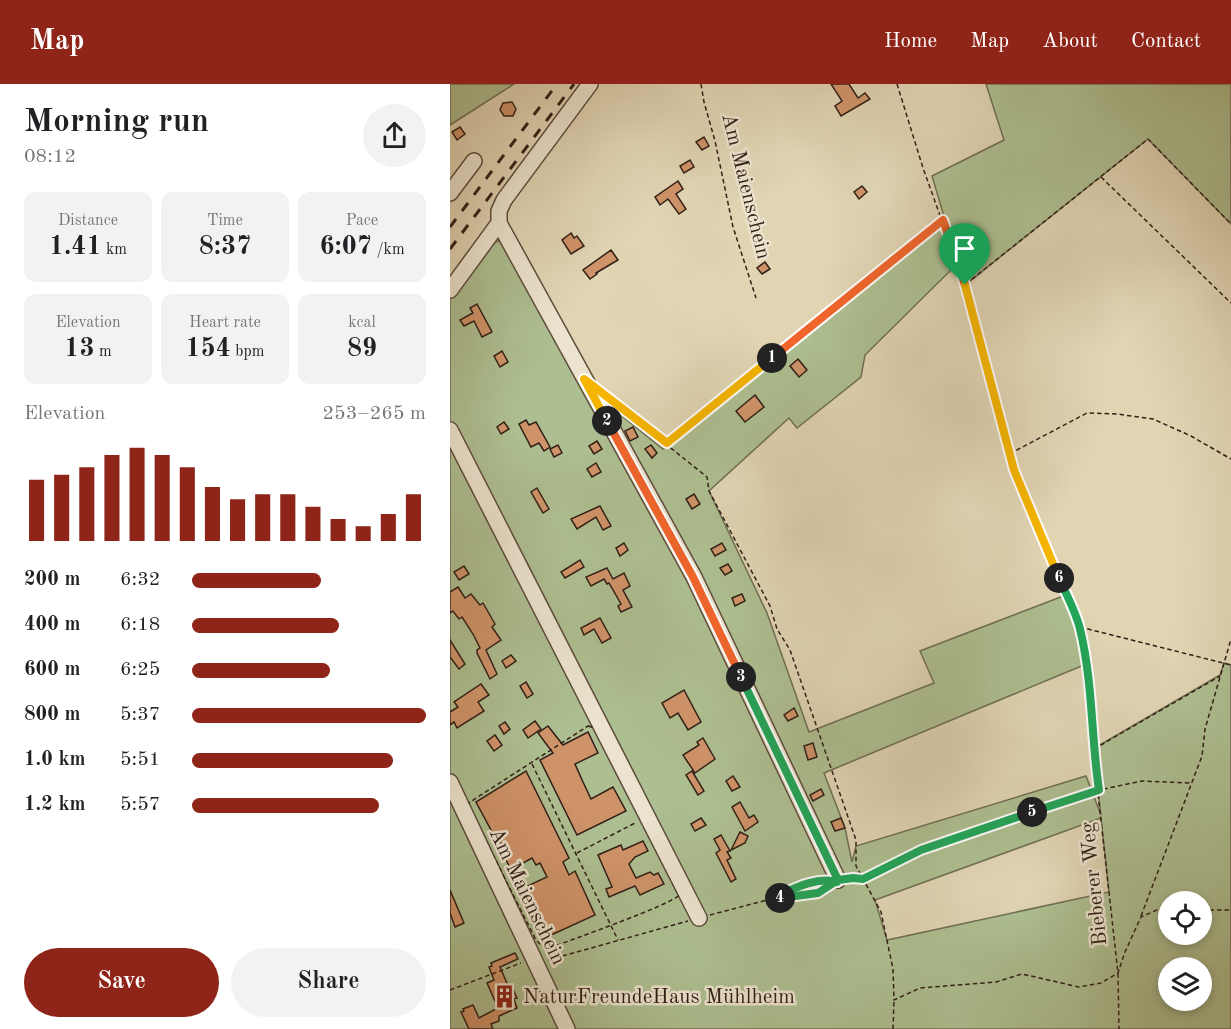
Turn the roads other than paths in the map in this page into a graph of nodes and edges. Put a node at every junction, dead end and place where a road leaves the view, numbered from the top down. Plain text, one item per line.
1 (590, 84) edge
2 (474, 161) dead end
3 (450, 193) edge
4 (499, 223) junction
5 (450, 290) edge
6 (450, 430) edge
7 (450, 782) edge
8 (837, 881) road end
9 (699, 918) road end
10 (567, 1029) edge

1 - 4 lane
2 - 3 lane
4 - 5 lane
4 - 8 lane
6 - 9 lane
7 - 10 lane, Am Maienschein

